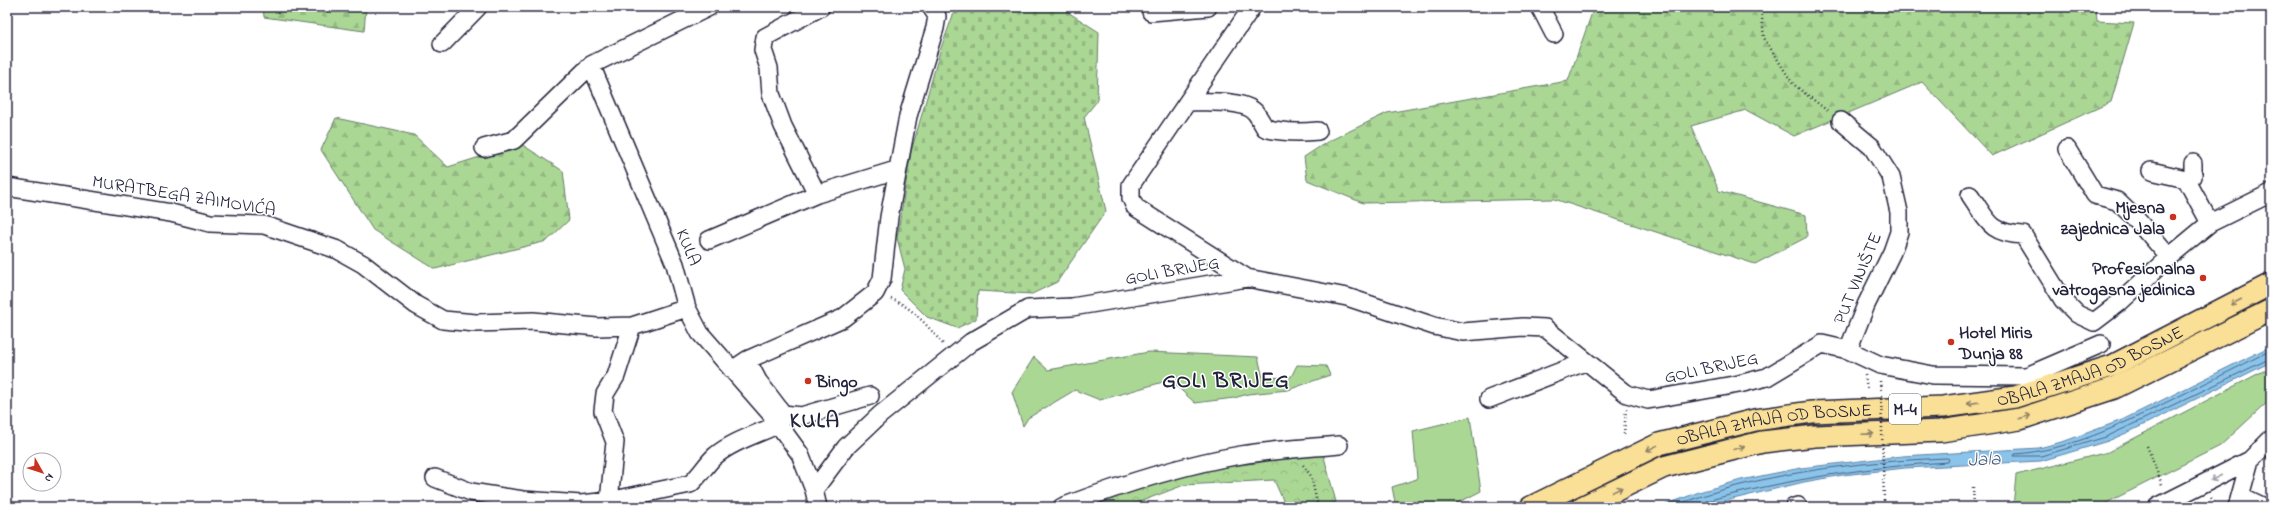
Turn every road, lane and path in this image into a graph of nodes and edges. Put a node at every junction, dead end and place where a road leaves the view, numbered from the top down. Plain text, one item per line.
1 (478, 7) edge
2 (709, 7) edge
3 (821, 7) edge
4 (931, 7) edge
5 (1208, 7) edge
6 (1252, 7) edge
7 (1540, 7) edge
8 (1761, 7) edge
9 (1151, 12) dead end
10 (1554, 34) dead end
11 (442, 44) dead end
12 (591, 65) junction
13 (1188, 102) junction
14 (1841, 122) joint
15 (1318, 131) dead end
16 (484, 148) dead end
17 (2067, 149) dead end
18 (2193, 163) dead end
19 (896, 170) junction
20 (2151, 171) dead end
21 (2186, 179) junction
22 (7, 187) edge
23 (2271, 193) edge
24 (817, 194) junction
25 (1970, 195) dead end
26 (2210, 223) junction
27 (709, 240) dead end
28 (2169, 257) junction
29 (1247, 278) junction
30 (2271, 284) edge
31 (875, 293) junction
32 (687, 308) junction
33 (2271, 310) edge
34 (2094, 322) junction
35 (632, 326) junction
36 (2101, 344) junction
37 (944, 345) dead end
38 (1848, 350) junction
39 (747, 360) junction
40 (1585, 362) junction
41 (2112, 366) junction
42 (732, 370) junction
43 (1626, 394) junction
44 (1881, 395) dead end
45 (870, 396) dead end
46 (1489, 399) dead end
47 (779, 424) junction
48 (1624, 434) dead end
49 (2271, 438) edge
50 (1339, 445) dead end
51 (2147, 446) dead end
52 (1292, 450) junction
53 (2250, 460) junction
54 (436, 478) dead end
55 (1972, 487) dead end
56 (814, 490) junction
57 (2172, 498) edge
58 (609, 501) junction
59 (2239, 502) edge
60 (818, 507) edge
61 (1062, 507) edge
62 (1318, 507) edge
63 (1531, 507) edge
64 (1582, 507) edge
65 (1885, 507) edge
66 (1974, 507) edge
67 (2157, 507) edge
68 (2264, 507) edge

1 - 11 street
2 - 12 street
3 - 24 street
4 - 19 street
5 - 9 street
6 - 13 street
7 - 10 street
8 - 14 path
12 - 16 street
12 - 32 street, KULA
13 - 15 street
13 - 29 street
14 - 38 street, PUT VINIŠTE
17 - 28 street
18 - 21 street
19 - 24 street
19 - 31 street
20 - 21 street
21 - 26 street
22 - 35 street, MURATBEGA ZAIMOVIĆA
23 - 26 street
24 - 27 street
25 - 34 street
26 - 28 street
28 - 34 street
29 - 40 street, GOLI BRIJEG
29 - 56 street, GOLI BRIJEG
30 -> 41 main road, OBALA ZMAJA OD BOSNE / M-4
31 - 37 path
31 - 39 street
32 - 35 street, MURATBEGA ZAIMOVIĆA
32 - 42 street, KULA
64 -> 33 main road, OBALA ZMAJA OD BOSNE / M-4
34 - 36 street
35 - 58 street
36 - 38 street, GOLI BRIJEG
36 - 41 street
38 - 43 street, GOLI BRIJEG
39 - 42 street
39 - 45 street
40 - 43 street, GOLI BRIJEG
40 - 46 street
41 -> 63 main road, OBALA ZMAJA OD BOSNE / M-4
42 - 47 street, KULA
43 - 48 path
44 - 65 path, bridge
47 - 56 street, KULA
47 - 58 street
49 - 53 street
50 - 52 street
51 - 57 path
52 - 61 street
52 - 62 path
53 -> 57 street
53 - 59 street
54 - 58 street
55 - 66 path
56 - 60 street, KULA
57 - 67 street
59 - 68 street

